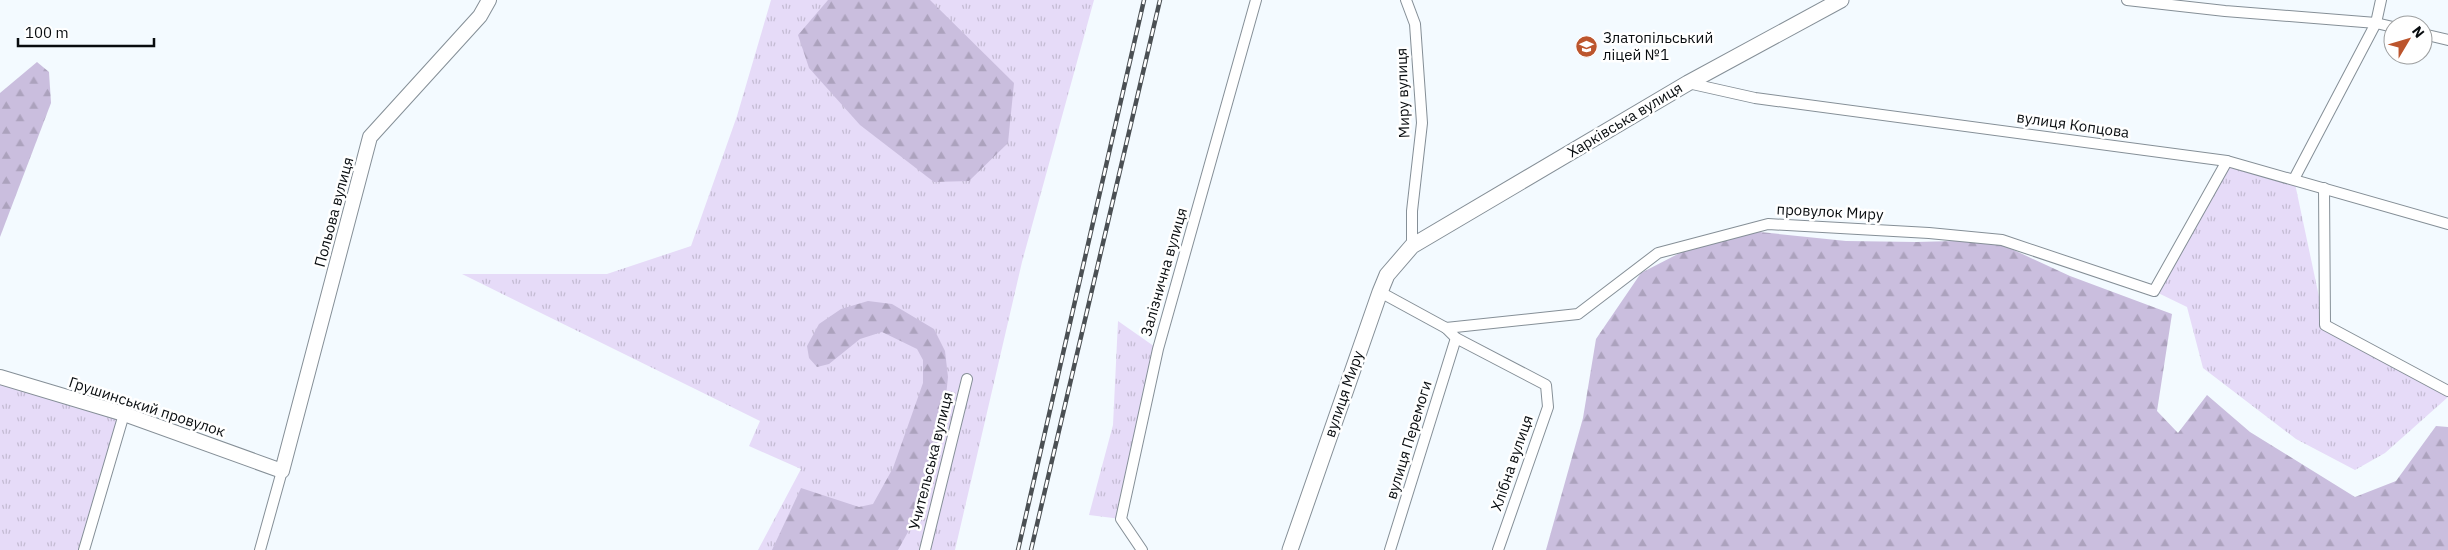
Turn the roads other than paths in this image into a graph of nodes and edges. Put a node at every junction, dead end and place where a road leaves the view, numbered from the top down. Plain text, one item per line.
1 (489, 0) edge
2 (1256, 0) edge
3 (1406, 0) edge
4 (1841, 0) edge
5 (2127, 0) edge
6 (2381, 0) edge
7 (2376, 23) junction
8 (2383, 25) edge
9 (2433, 36) edge
10 (2448, 40) edge
11 (1688, 83) junction
12 (2226, 161) junction
13 (2294, 180) junction
14 (2324, 188) junction
15 (2448, 224) edge
16 (1412, 246) junction
17 (1380, 292) junction
18 (1446, 328) junction
19 (1456, 338) junction
20 (0, 377) edge
21 (967, 379) dead end
22 (2448, 391) edge
23 (124, 414) junction
24 (282, 471) junction
25 (84, 550) edge
26 (260, 550) edge
27 (925, 550) edge
28 (1142, 550) edge
29 (1290, 550) edge
30 (1390, 550) edge
31 (1498, 550) edge

1 - 24 main road, Польова вулиця
2 - 28 street, Залізнична вулиця
3 - 16 street, Миру вулиця
4 - 11 main road, Харківська вулиця
5 - 7 street
6 - 7 street
7 - 8 street
7 - 13 street
9 - 10 street
11 - 12 street, вулиця Копцова
11 - 16 main road, Харківська вулиця
12 - 13 street, вулиця Копцова
12 - 18 street, провулок Миру
13 - 14 street, вулиця Копцова
14 - 15 street, вулиця Копцова
14 - 22 street
16 - 17 main road, вулиця Миру
17 - 18 street
17 - 29 main road, вулиця Миру
18 - 19 street
19 - 30 street, вулиця Перемоги
19 - 31 street, Хлібна вулиця
20 - 23 main road, Грушинський провулок
21 - 27 street, Учительська вулиця
23 - 24 main road, Грушинський провулок
23 - 25 street
24 - 26 street

